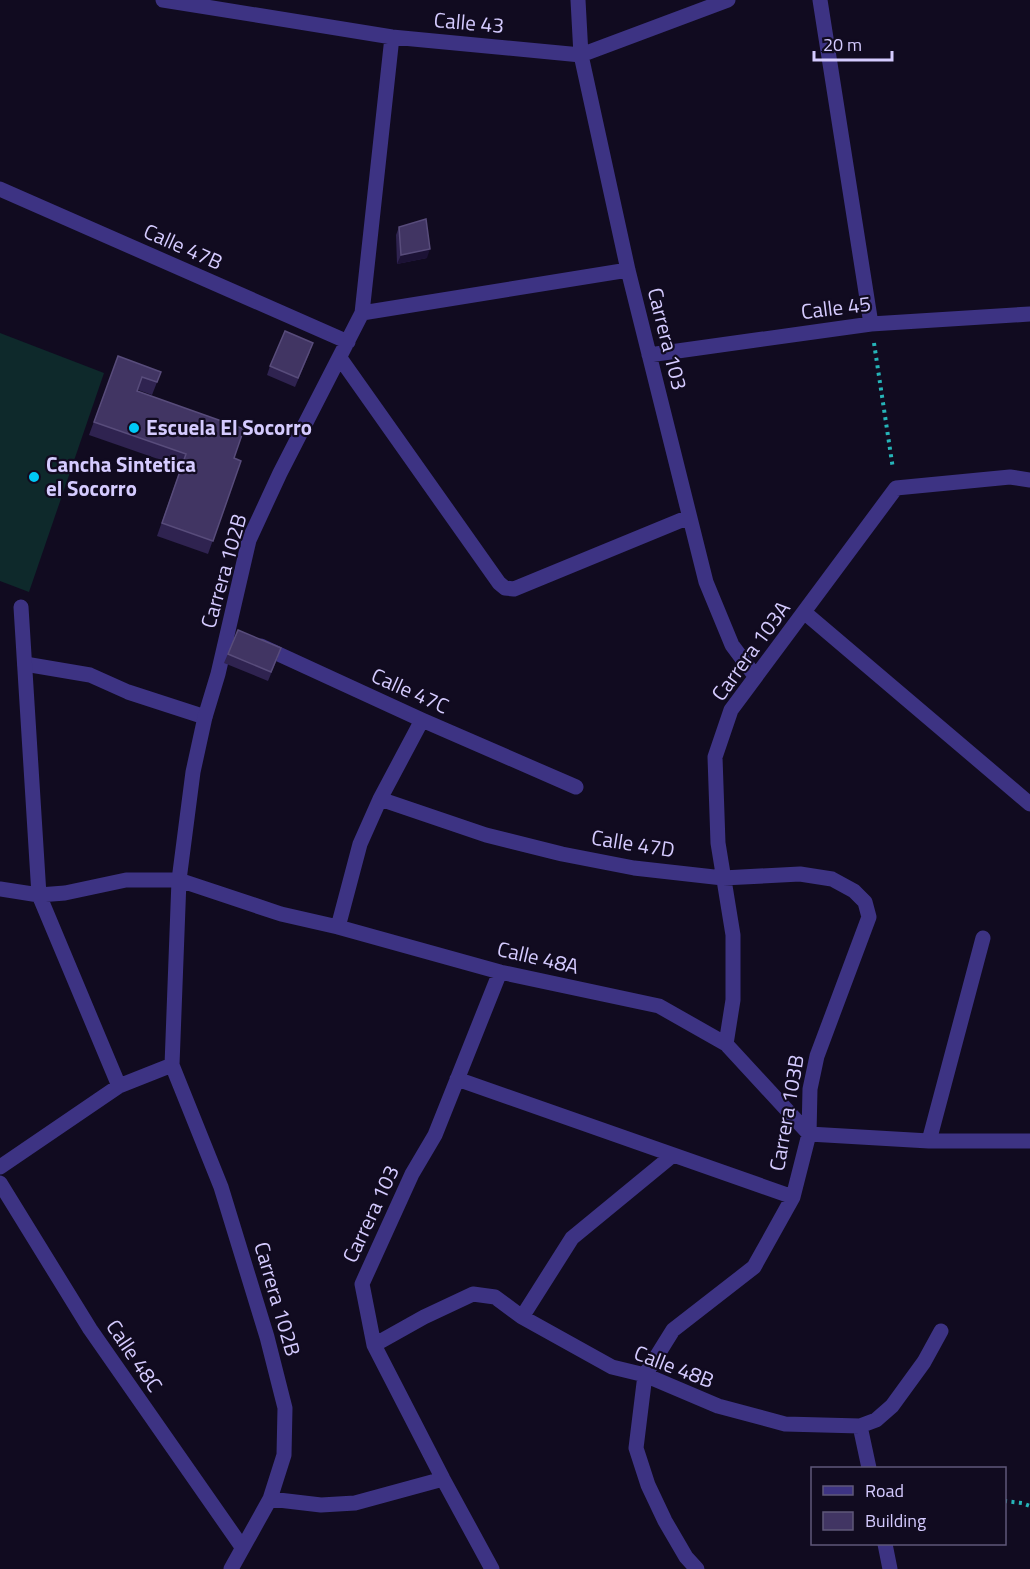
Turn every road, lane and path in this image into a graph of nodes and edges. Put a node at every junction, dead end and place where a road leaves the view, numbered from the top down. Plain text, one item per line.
1 (163, 0) edge
2 (578, 0) edge
3 (728, 0) edge
4 (820, 0) edge
5 (392, 37) junction
6 (581, 55) junction
7 (0, 189) edge
8 (628, 270) junction
9 (362, 313) junction
10 (1030, 314) edge
11 (871, 324) junction
12 (348, 342) junction
13 (649, 355) junction
14 (340, 358) junction
15 (1030, 480) edge
16 (896, 488) junction
17 (689, 517) junction
18 (21, 607) dead end
19 (804, 612) junction
20 (239, 635) junction
21 (25, 664) junction
22 (755, 676) junction
23 (205, 717) junction
24 (422, 720) junction
25 (576, 787) dead end
26 (380, 799) junction
27 (1030, 804) edge
28 (723, 878) junction
29 (179, 880) junction
30 (0, 889) edge
31 (39, 895) junction
32 (869, 917) joint
33 (338, 927) junction
34 (982, 938) dead end
35 (500, 972) junction
36 (726, 1044) junction
37 (172, 1065) junction
38 (457, 1079) junction
39 (119, 1086) junction
40 (809, 1134) junction
41 (929, 1141) junction
42 (1030, 1141) edge
43 (673, 1155) junction
44 (0, 1167) edge
45 (0, 1183) edge
46 (793, 1197) junction
47 (522, 1317) junction
48 (941, 1331) dead end
49 (374, 1345) junction
50 (645, 1375) junction
51 (860, 1426) junction
52 (869, 1467) edge
53 (443, 1479) junction
54 (270, 1499) junction
55 (1006, 1501) edge
56 (1030, 1506) edge
57 (885, 1545) edge
58 (242, 1547) junction
59 (231, 1569) edge
60 (492, 1569) edge
61 (697, 1569) edge
62 (890, 1569) edge

1 - 5 street, Calle 43
2 - 6 street, Carrera 103
3 - 6 street, Calle 43
4 - 11 street
5 - 6 street, Calle 43
5 - 9 street, Carrera 102B
6 - 8 street, Carrera 103
7 - 12 street, Calle 47B
8 - 9 street
8 - 13 street, Carrera 103
9 - 12 street, Carrera 102B
10 - 11 street, Calle 45
11 - 13 street, Calle 45
11 - 16 path
12 - 14 street, Carrera 102B
13 - 17 street, Carrera 103
14 - 17 street
14 - 20 street, Carrera 102B
15 - 16 street
16 - 19 street, Carrera 103A
17 - 22 street, Carrera 103
18 - 21 street
19 - 22 street, Carrera 103A
19 - 27 street
20 - 23 street, Carrera 102B
20 - 24 street, Calle 47C
21 - 23 street
21 - 31 street
22 - 28 street, Carrera 103A
23 - 29 street, Carrera 102B
24 - 25 street, Calle 47C
24 - 26 street
26 - 28 street, Calle 47D
26 - 33 street
28 - 32 street, Calle 47D
28 - 36 street, Carrera 103A
29 - 31 street, Calle 48A
29 - 33 street, Calle 48A
29 - 37 street, Carrera 102B
30 - 31 street, Calle 48A
31 - 39 street
32 - 40 street, Carrera 103B
33 - 35 street, Calle 48A
34 - 41 street
35 - 36 street, Calle 48A
35 - 38 street, Carrera 103
36 - 40 street, Calle 48A
37 - 39 street
37 - 54 street, Carrera 102B
38 - 43 street
38 - 49 street, Carrera 103
39 - 44 street
40 - 41 street
40 - 46 street, Carrera 103B
41 - 42 street
43 - 46 street
43 - 47 street
45 - 58 street, Calle 48C
46 - 50 street, Carrera 103B
47 - 49 street, Calle 48B
47 - 50 street, Calle 48B
48 - 51 street
49 - 53 street, Carrera 103
50 - 51 street, Calle 48B
50 - 61 street
51 - 52 street
53 - 54 street
53 - 60 street, Carrera 103
54 - 58 street, Carrera 102B
55 - 56 path
57 - 62 street
58 - 59 street, Carrera 102B

